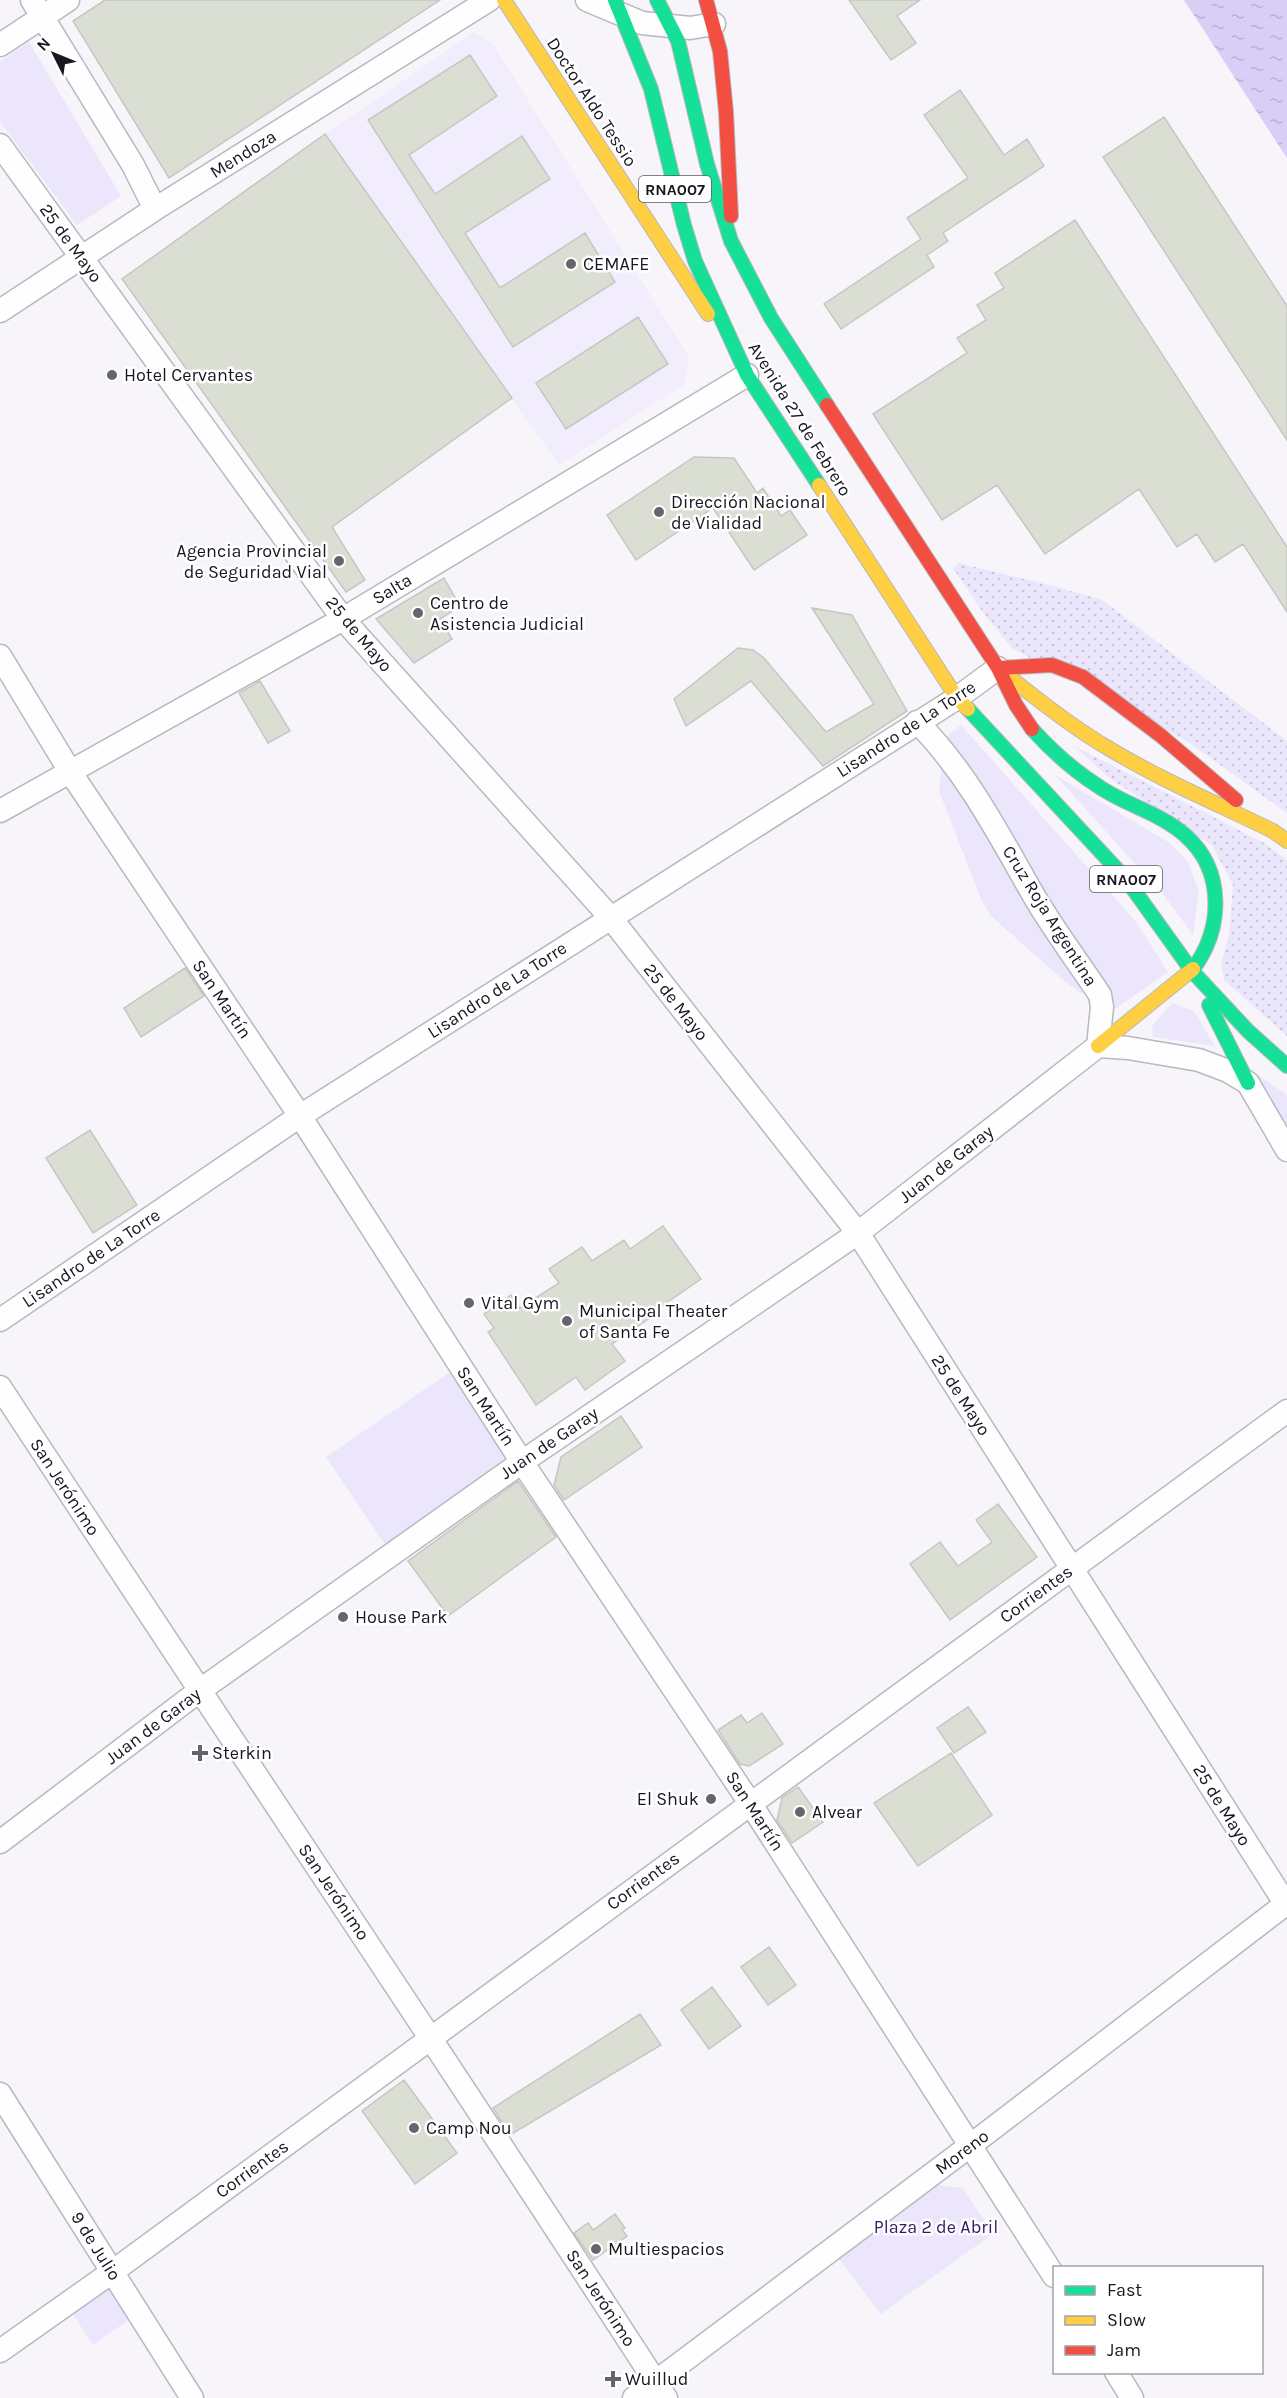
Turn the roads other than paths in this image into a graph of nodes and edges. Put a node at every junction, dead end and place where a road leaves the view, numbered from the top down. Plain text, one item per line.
1 (68, 0) edge
2 (489, 0) edge
3 (504, 0) edge
4 (587, 0) edge
5 (657, 0) edge
6 (706, 0) edge
7 (619, 8) edge
8 (36, 9) edge
9 (714, 24) junction
10 (670, 27) junction
11 (0, 45) edge
12 (0, 145) edge
13 (155, 209) junction
14 (738, 255) junction
15 (82, 258) junction
16 (0, 311) edge
17 (747, 375) junction
18 (342, 619) junction
19 (0, 656) edge
20 (998, 668) junction
21 (957, 698) junction
22 (917, 722) junction
23 (71, 773) junction
24 (0, 811) edge
25 (1280, 833) edge
26 (1287, 841) edge
27 (610, 917) junction
28 (1192, 971) junction
29 (1098, 1047) junction
30 (1287, 1066) edge
31 (1248, 1083) junction
32 (300, 1116) junction
33 (1287, 1150) edge
34 (858, 1233) junction
35 (0, 1320) edge
36 (0, 1387) edge
37 (1287, 1411) edge
38 (522, 1462) junction
39 (1072, 1567) junction
40 (199, 1691) junction
41 (750, 1803) junction
42 (0, 1842) edge
43 (1286, 1904) edge
44 (431, 2037) junction
45 (0, 2094) edge
46 (971, 2145) junction
47 (112, 2272) junction
48 (1053, 2274) edge
49 (0, 2351) edge
50 (1117, 2374) edge
51 (661, 2390) edge
52 (192, 2398) edge
53 (634, 2398) edge
54 (1132, 2398) edge

1 - 8 street
2 - 13 street, Mendoza
3 - 17 main road, Doctor Aldo Tessio
4 - 7 street
5 - 10 main road, Avenida 27 de Febrero / RNA007
6 - 9 main road, Avenida 27 de Febrero
7 - 10 street
7 - 17 main road, Avenida 27 de Febrero / RNA007
8 - 11 street
8 - 13 street
9 - 10 street
9 - 14 main road, Avenida 27 de Febrero
10 - 14 main road, Avenida 27 de Febrero / RNA007
12 - 15 street, 25 de Mayo
13 - 15 street, Mendoza
14 - 20 main road, Avenida 27 de Febrero / RNA007
15 - 16 street, Mendoza
15 - 18 street, 25 de Mayo
17 - 18 street, Salta
17 - 21 main road, Avenida 27 de Febrero / RNA007
18 - 23 street, Salta
18 - 27 street, 25 de Mayo
19 - 23 street, San Martín
20 - 21 street, Lisandro de La Torre
20 - 25 main road, RNA007
20 - 25 main road
20 - 28 main road
21 - 22 street, Lisandro de La Torre
21 - 28 main road, RNA007
22 - 27 street, Lisandro de La Torre
22 - 29 street, Cruz Roja Argentina
23 - 24 street, Salta
23 - 32 street, San Martín
25 - 26 main road, RNA007
27 - 32 street, Lisandro de La Torre
27 - 34 street, 25 de Mayo
28 - 29 main road
28 - 30 main road, RNA007
28 - 31 main road
29 - 31 street
29 - 34 street, Juan de Garay
31 - 33 street
32 - 35 street, Lisandro de La Torre
32 - 38 street, San Martín
34 - 38 street, Juan de Garay
34 - 39 street, 25 de Mayo
36 - 40 street, San Jerónimo
37 - 39 street, Corrientes
38 - 40 street, Juan de Garay
38 - 41 street, San Martín
39 - 41 street, Corrientes
39 - 43 street, 25 de Mayo
40 - 42 street, Juan de Garay
40 - 44 street, San Jerónimo
41 - 44 street, Corrientes
41 - 46 street, San Martín
43 - 46 street, Moreno
44 - 47 street, Corrientes
44 - 51 street, San Jerónimo
45 - 47 street, 9 de Julio
46 - 48 street, San Martín
46 - 51 street, Moreno
47 - 49 street, Corrientes
47 - 52 street, 9 de Julio
50 - 54 street
51 - 53 street, Moreno

